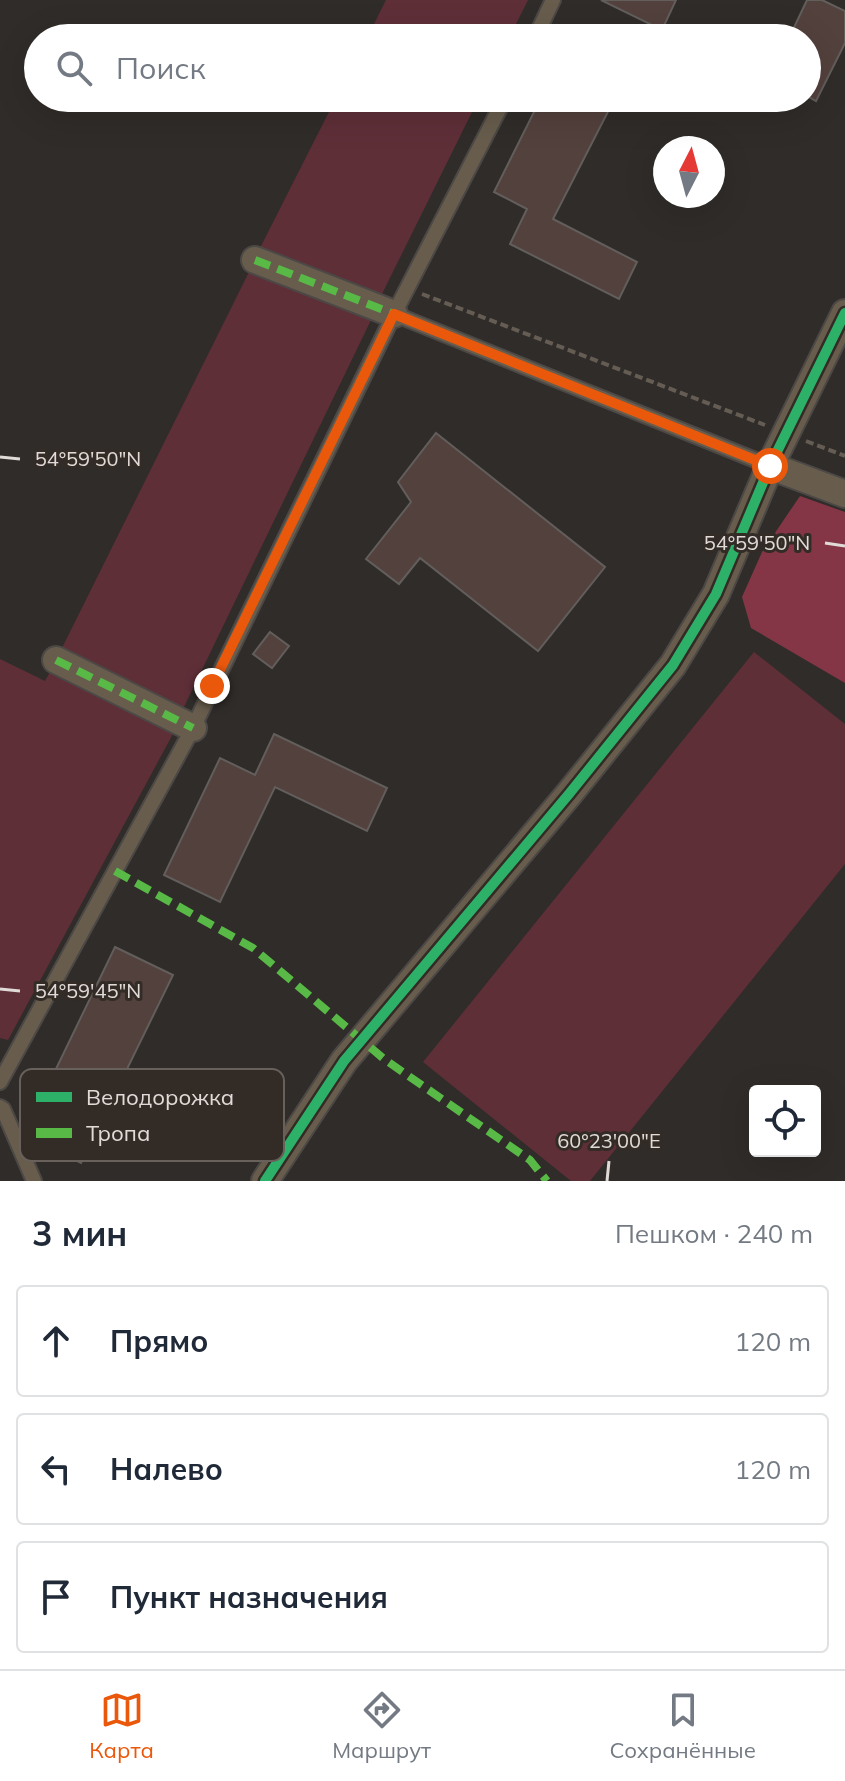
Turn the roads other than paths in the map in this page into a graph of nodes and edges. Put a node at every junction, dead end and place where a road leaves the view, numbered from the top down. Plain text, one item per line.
1 (553, 0) edge
2 (542, 24) edge
3 (498, 112) edge
4 (255, 260) dead end
5 (845, 313) edge
6 (394, 314) junction
7 (770, 466) junction
8 (845, 494) edge
9 (56, 660) dead end
10 (193, 728) junction
11 (6, 1057) edge
12 (0, 1082) edge
13 (0, 1107) edge
14 (284, 1152) edge
15 (20, 1153) edge
16 (278, 1161) edge
17 (265, 1181) edge

1 - 2 lane
3 - 6 lane
4 - 6 street
5 - 7 street
6 - 7 lane
6 - 10 lane
7 - 8 street
7 - 14 street
9 - 10 street
10 - 11 lane
11 - 12 lane
13 - 15 lane
16 - 17 street

